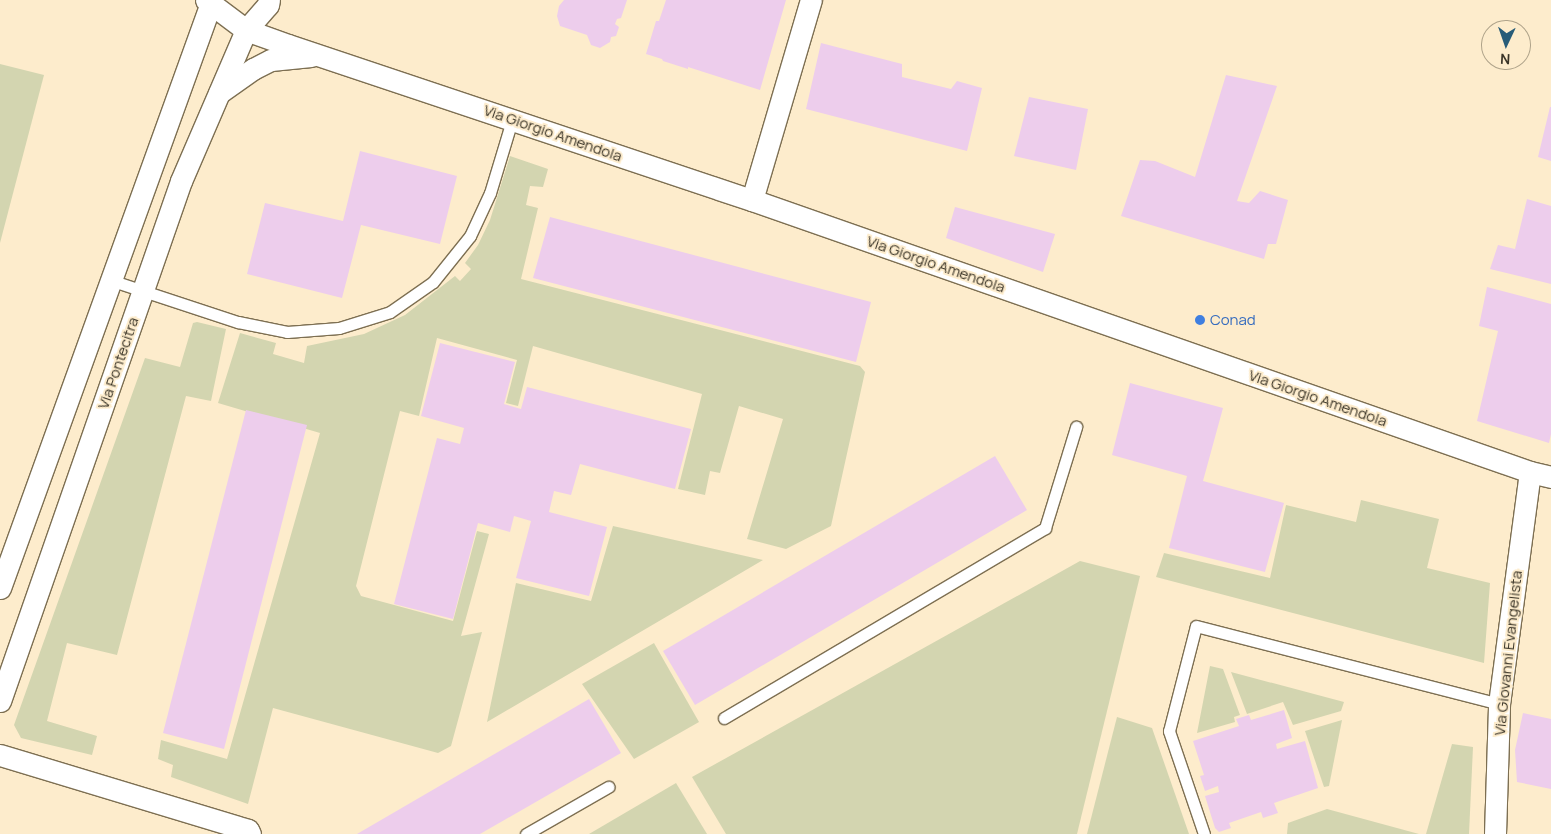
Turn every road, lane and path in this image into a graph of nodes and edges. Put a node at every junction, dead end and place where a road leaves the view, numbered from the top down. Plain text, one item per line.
1 (269, 0) edge
2 (811, 0) edge
3 (208, 2) edge
4 (246, 30) junction
5 (320, 55) junction
6 (218, 93) junction
7 (512, 120) junction
8 (752, 200) junction
9 (110, 280) junction
10 (143, 291) junction
11 (1076, 427) dead end
12 (1530, 472) junction
13 (1551, 477) edge
14 (0, 588) edge
15 (0, 701) edge
16 (1499, 704) junction
17 (724, 718) dead end
18 (0, 755) edge
19 (608, 787) dead end
20 (250, 834) edge
21 (526, 834) edge
22 (1204, 834) edge
23 (1495, 834) edge

1 - 4 street, Via Pontecitra
2 - 8 street
3 - 4 street, Via Giorgio Amendola
3 - 9 street
4 - 5 street, Via Giorgio Amendola
4 - 6 street, Via Pontecitra
5 - 6 street, Via Giorgio Amendola
5 - 7 street, Via Giorgio Amendola
6 - 10 street, Via Pontecitra
7 - 8 street, Via Giorgio Amendola
7 - 10 lane
8 - 12 street, Via Giorgio Amendola
9 - 10 lane
9 - 14 street
10 - 15 street, Via Pontecitra
11 - 17 lane
12 - 13 street, Via Giorgio Amendola
12 - 16 street, Via Giovanni Evangelista
16 - 22 lane
16 - 23 street, Via Giovanni Evangelista
18 - 20 street
19 - 21 lane

